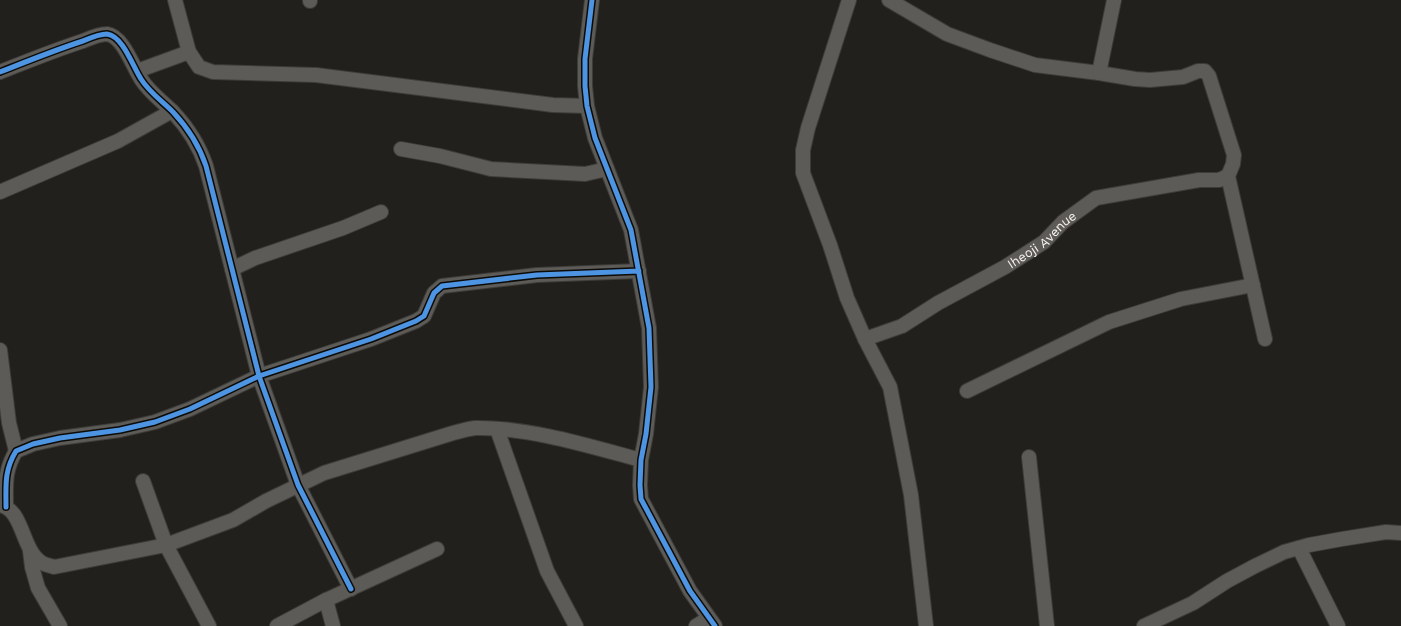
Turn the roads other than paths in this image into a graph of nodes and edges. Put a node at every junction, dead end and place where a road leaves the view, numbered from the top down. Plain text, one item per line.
1 (175, 0) edge
2 (592, 0) edge
3 (849, 0) edge
4 (1114, 0) edge
5 (895, 1) edge
6 (189, 52) junction
7 (136, 71) junction
8 (0, 72) edge
9 (1099, 73) junction
10 (587, 106) junction
11 (172, 112) junction
12 (401, 149) dead end
13 (607, 169) junction
14 (1228, 176) junction
15 (0, 192) edge
16 (381, 212) dead end
17 (232, 269) junction
18 (639, 271) junction
19 (1253, 285) junction
20 (866, 339) junction
21 (1265, 339) dead end
22 (0, 350) edge
23 (259, 376) junction
24 (967, 391) dead end
25 (497, 429) junction
26 (16, 450) junction
27 (1029, 457) dead end
28 (641, 460) junction
29 (143, 481) dead end
30 (298, 485) junction
31 (3, 506) edge
32 (1401, 533) edge
33 (166, 545) junction
34 (1300, 548) junction
35 (437, 549) dead end
36 (30, 551) junction
37 (351, 589) junction
38 (326, 600) junction
39 (712, 622) edge
40 (60, 626) edge
41 (209, 626) edge
42 (277, 626) edge
43 (333, 626) edge
44 (576, 626) edge
45 (696, 626) edge
46 (926, 626) edge
47 (1047, 626) edge
48 (1144, 626) edge
49 (1338, 626) edge

1 - 6 street
2 - 10 street
3 - 20 street
4 - 9 street
5 - 9 street
6 - 7 street
6 - 10 street
7 - 8 street
7 - 11 street
9 - 14 street
10 - 13 street
11 - 15 street
11 - 17 street
12 - 13 street
13 - 18 street
14 - 19 street
14 - 20 street, Iheoji Avenue
16 - 17 street
17 - 23 street
18 - 23 street
18 - 28 street
19 - 21 street
19 - 24 street
20 - 46 street
22 - 26 street
23 - 26 street
23 - 30 street
25 - 28 street
25 - 30 street
25 - 44 street
26 - 31 street
27 - 47 street
28 - 39 street
29 - 33 street
30 - 33 street
30 - 37 street
31 - 36 street
32 - 34 street
33 - 36 street
33 - 41 street
34 - 48 street
34 - 49 street
35 - 37 street
36 - 40 street
37 - 38 street
38 - 42 street
38 - 43 street
39 - 45 street

